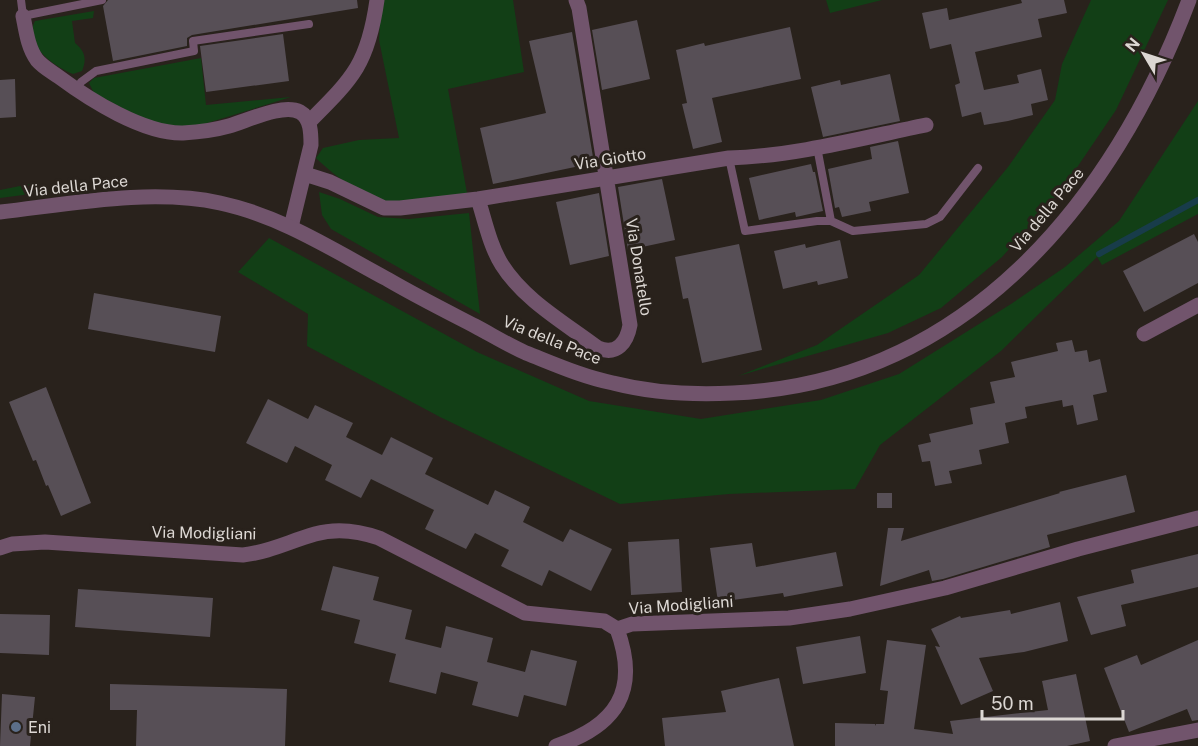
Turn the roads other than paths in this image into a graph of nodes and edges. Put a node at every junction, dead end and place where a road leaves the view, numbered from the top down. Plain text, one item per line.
1 (21, 0) edge
2 (102, 0) edge
3 (377, 0) edge
4 (1190, 0) edge
5 (577, 4) edge
6 (23, 16) junction
7 (309, 24) dead end
8 (76, 89) junction
9 (309, 122) junction
10 (926, 125) dead end
11 (817, 147) junction
12 (729, 158) junction
13 (978, 168) dead end
14 (305, 174) junction
15 (605, 178) junction
16 (478, 200) junction
17 (0, 212) edge
18 (831, 221) junction
19 (291, 227) junction
20 (1198, 305) edge
21 (1144, 333) dead end
22 (1198, 518) edge
23 (0, 548) edge
24 (617, 629) junction
25 (1198, 730) edge
26 (556, 746) edge
27 (1115, 746) edge

1 - 6 lane
2 - 6 lane
3 - 9 street
4 - 19 street, Via della Pace
5 - 15 street, Via Donatello
6 - 8 street
7 - 8 lane
8 - 9 street
9 - 14 street
10 - 11 street, Via Giotto
11 - 12 street, Via Giotto
11 - 18 lane
12 - 15 street, Via Giotto
12 - 18 lane
13 - 18 lane
14 - 16 street, Via Giotto
14 - 19 street
15 - 16 street, Via Giotto
15 - 16 street, Via Donatello
17 - 19 street, Via della Pace
20 - 21 street
22 - 24 street, Via Modigliani
23 - 24 street, Via Modigliani
24 - 26 street
25 - 27 street

